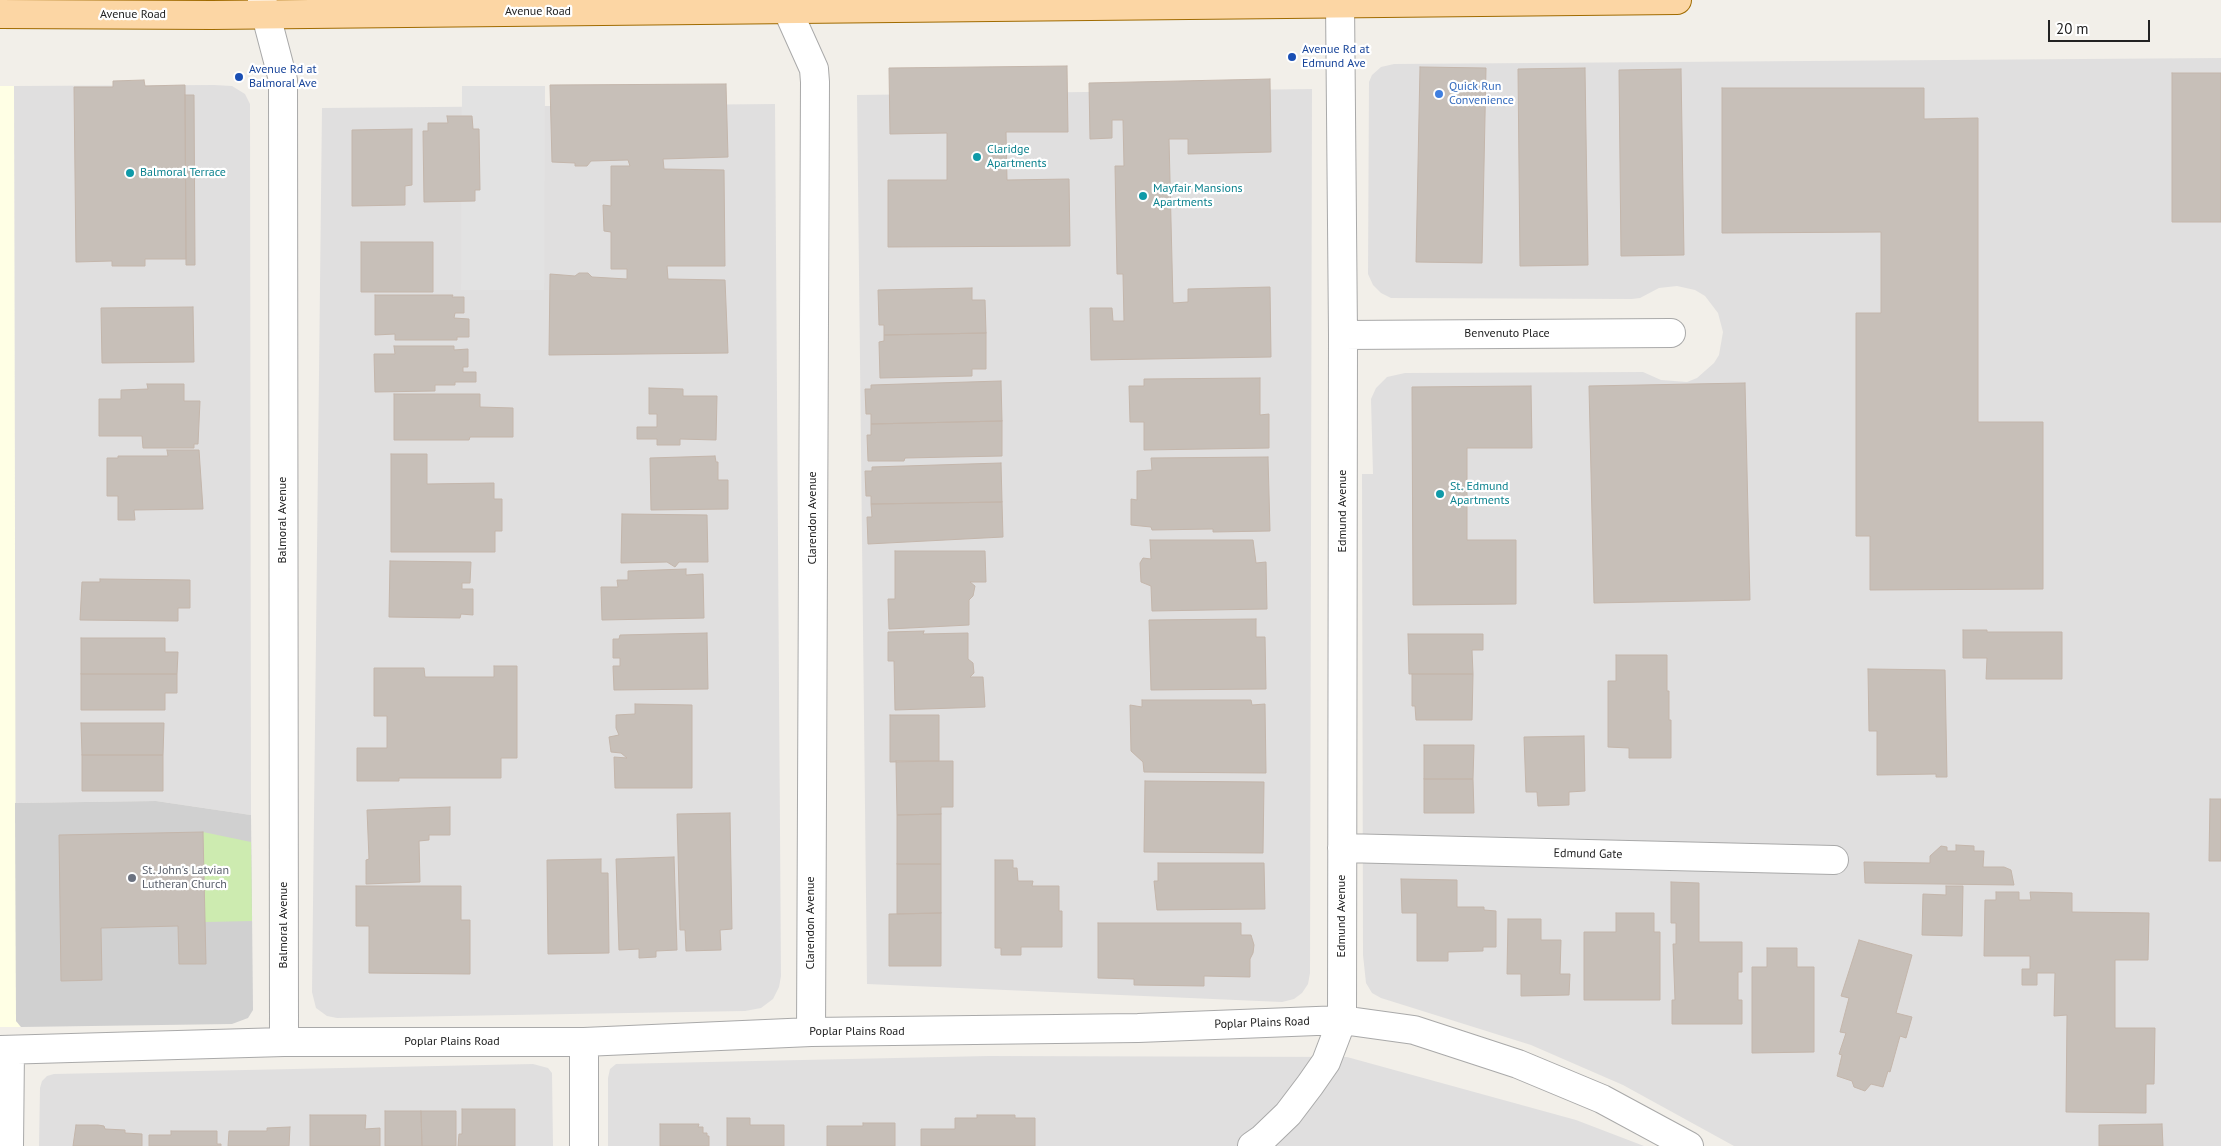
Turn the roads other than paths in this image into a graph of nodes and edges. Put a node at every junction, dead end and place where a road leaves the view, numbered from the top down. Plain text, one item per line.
1 (1677, 0) edge
2 (1340, 2) junction
3 (786, 5) edge
4 (264, 7) edge
5 (0, 14) edge
6 (1671, 333) dead end
7 (1343, 335) junction
8 (1342, 848) junction
9 (1834, 860) dead end
10 (1342, 1020) junction
11 (811, 1032) junction
12 (284, 1042) junction
13 (584, 1042) junction
14 (5, 1050) edge
15 (9, 1146) edge
16 (584, 1146) edge
17 (1252, 1146) edge
18 (1689, 1146) edge

1 - 2 main road, Avenue Road
2 - 3 main road, Avenue Road
2 - 7 street, Edmund Avenue
3 - 4 main road, Avenue Road
3 - 11 street, Clarendon Avenue
4 - 5 main road, Avenue Road
4 - 12 street, Balmoral Avenue
6 - 7 street, Benvenuto Place
7 - 8 street, Edmund Avenue
8 - 9 street, Edmund Gate
8 - 10 street, Edmund Avenue
10 - 11 street, Poplar Plains Road
10 - 17 street
10 - 18 street, Poplar Plains Road
11 - 13 street, Poplar Plains Road
12 - 13 street, Poplar Plains Road
12 - 14 street, Poplar Plains Road
13 - 16 street
14 - 15 street

